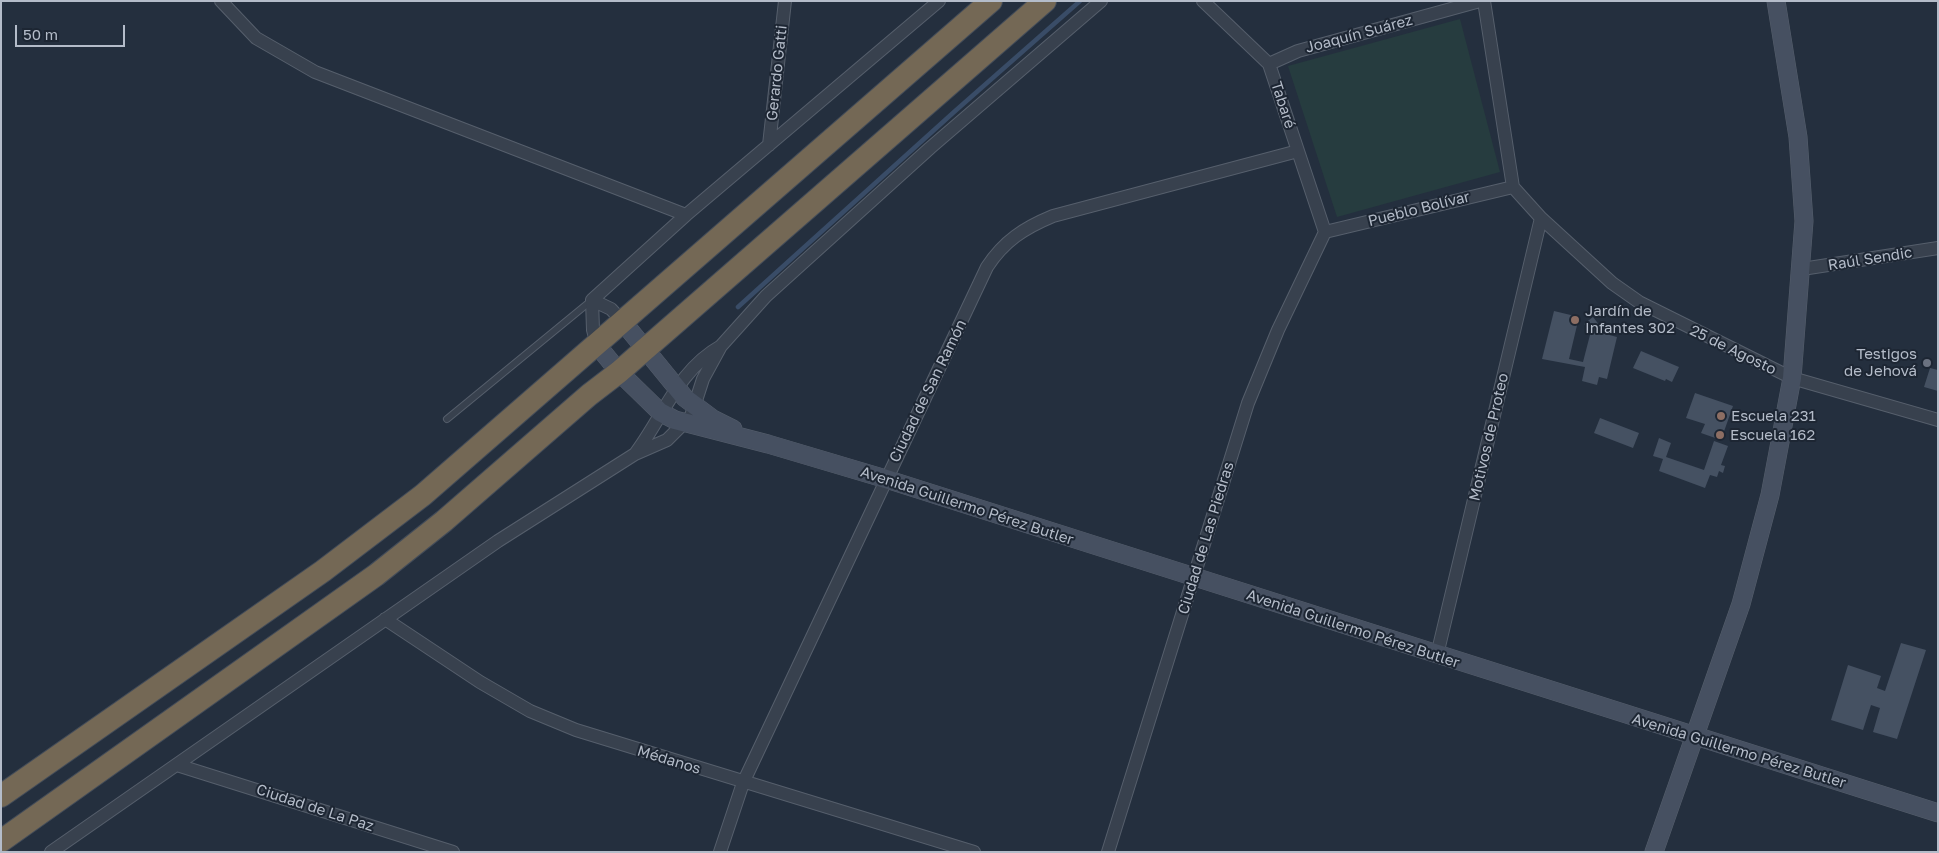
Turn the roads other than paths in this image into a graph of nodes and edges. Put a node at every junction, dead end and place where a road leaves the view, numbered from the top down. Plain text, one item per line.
1 (221, 1) edge
2 (785, 1) edge
3 (939, 1) edge
4 (991, 1) edge
5 (1045, 1) edge
6 (1101, 1) edge
7 (1203, 1) edge
8 (1480, 1) edge
9 (1484, 1) edge
10 (1776, 1) edge
11 (1269, 64) junction
12 (769, 145) junction
13 (1298, 151) junction
14 (1513, 187) junction
15 (686, 215) junction
16 (1541, 218) junction
17 (1325, 232) junction
18 (1938, 248) edge
19 (1802, 269) junction
20 (592, 300) junction
21 (623, 322) junction
22 (597, 344) junction
23 (721, 346) junction
24 (645, 349) junction
25 (619, 372) junction
26 (1792, 378) junction
27 (676, 388) junction
28 (694, 406) junction
29 (660, 412) junction
30 (447, 419) dead end
31 (1938, 420) edge
32 (684, 424) junction
33 (768, 444) junction
34 (635, 454) junction
35 (886, 479) junction
36 (1194, 578) junction
37 (384, 619) junction
38 (1437, 655) junction
39 (1694, 737) junction
40 (178, 765) junction
41 (743, 783) junction
42 (1, 796) edge
43 (1938, 813) edge
44 (1, 841) edge
45 (51, 852) edge
46 (453, 852) edge
47 (720, 852) edge
48 (974, 852) edge
49 (1108, 852) edge
50 (1654, 852) edge

1 - 15 street
2 - 12 street, Gerardo Gatti
3 - 12 street
4 - 21 highway
5 - 24 highway
6 - 23 street
7 - 11 street, Tabaré
8 - 11 street, Joaquín Suárez
9 - 14 street
10 - 19 street
11 - 13 street, Tabaré
12 - 15 street
13 - 17 street, Tabaré
13 - 35 street, Ciudad de San Ramón
14 - 16 street, 25 de Agosto
14 - 17 street, Pueblo Bolívar
15 - 20 street
16 - 26 street, 25 de Agosto
16 - 38 street, Motivos de Proteo
17 - 36 street, Ciudad de Las Piedras
18 - 19 street, Raúl Sendic
19 - 26 street
20 - 21 street
20 - 22 street
20 - 30 lane
21 - 22 highway
21 - 24 street
22 - 25 street
22 - 42 highway
23 - 27 street
23 - 28 street
24 - 25 highway
24 - 27 street
25 - 29 street
25 - 44 highway
26 - 31 street, 25 de Agosto
26 - 39 street
27 - 28 street
27 - 29 street
28 - 32 street
28 - 33 street
29 - 32 street
29 - 34 street
32 - 33 street
32 - 34 street
33 - 35 street, Avenida Guillermo Pérez Butler
34 - 37 street
35 - 36 street, Avenida Guillermo Pérez Butler
35 - 41 street, Ciudad de San Ramón
36 - 38 street, Avenida Guillermo Pérez Butler
36 - 49 street, Ciudad de Las Piedras
37 - 40 street
37 - 41 street, Médanos
38 - 39 street, Avenida Guillermo Pérez Butler
39 - 43 street, Avenida Guillermo Pérez Butler
39 - 50 street
40 - 45 street
40 - 46 street, Ciudad de La Paz
41 - 47 street, Ciudad de San Ramón
41 - 48 street, Médanos

